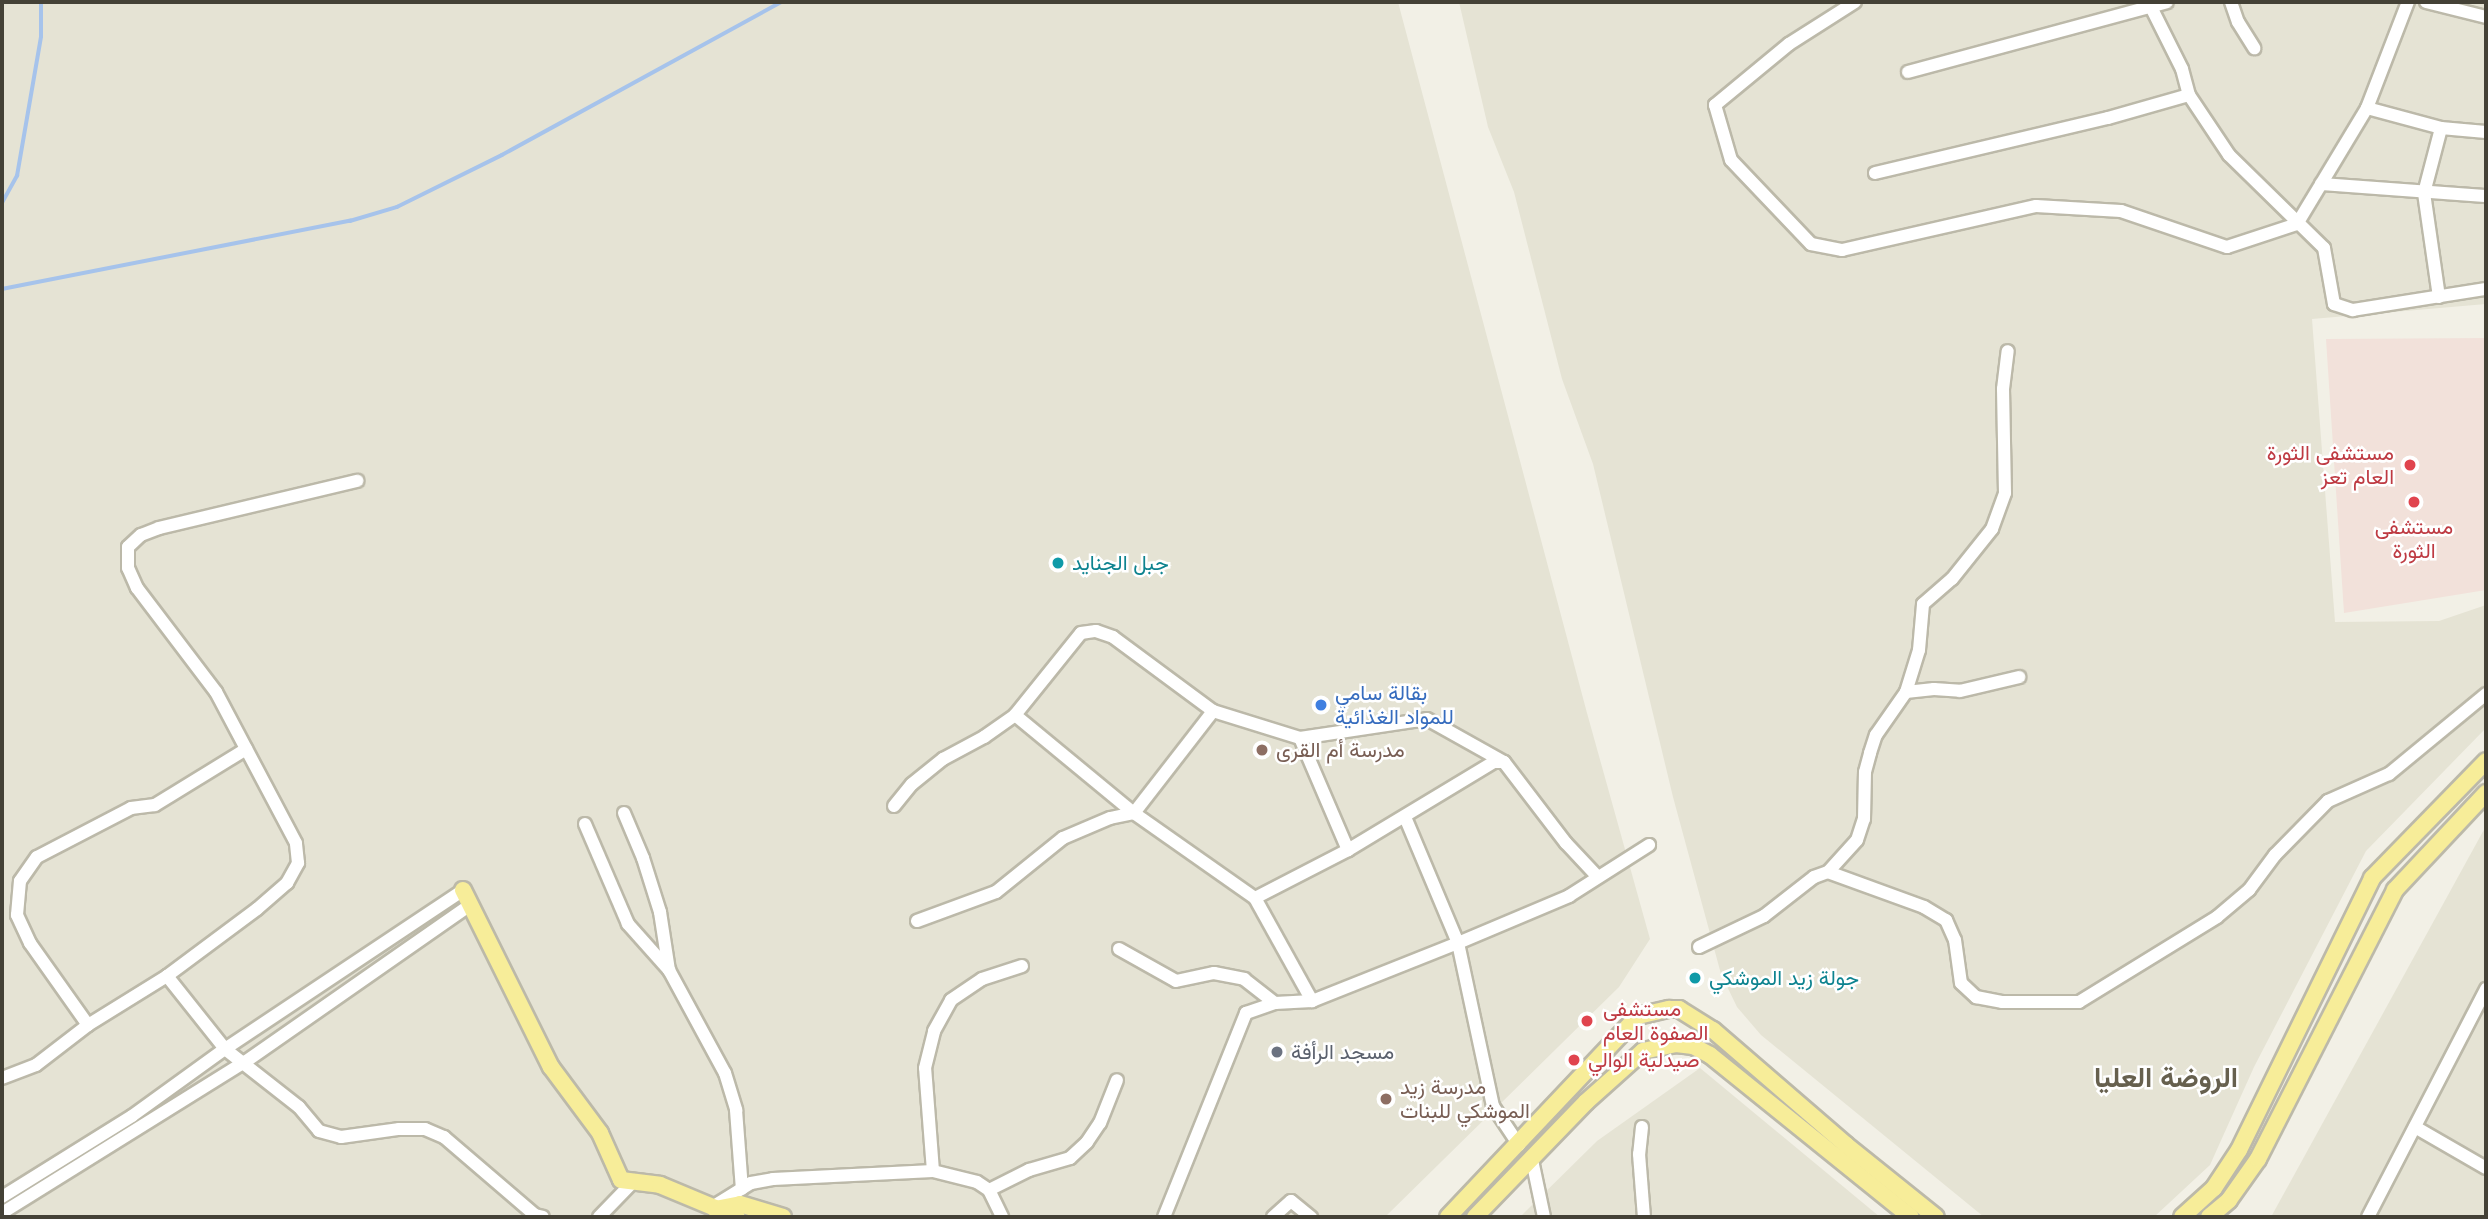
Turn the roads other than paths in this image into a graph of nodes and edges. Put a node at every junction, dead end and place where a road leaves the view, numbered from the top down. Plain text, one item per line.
1 (1854, 2) edge
2 (2167, 2) edge
3 (2231, 2) edge
4 (2409, 2) edge
5 (2426, 2) edge
6 (2151, 7) junction
7 (2486, 17) edge
8 (2254, 48) dead end
9 (1908, 72) dead end
10 (2189, 95) junction
11 (2367, 108) junction
12 (2441, 128) junction
13 (2486, 132) edge
14 (1875, 173) dead end
15 (2321, 184) junction
16 (2424, 193) junction
17 (2486, 196) edge
18 (2297, 224) junction
19 (2486, 289) edge
20 (2439, 297) junction
21 (2008, 351) dead end
22 (357, 481) dead end
23 (2019, 677) dead end
24 (1906, 692) junction
25 (2486, 694) edge
26 (1213, 710) junction
27 (1015, 715) junction
28 (1300, 738) junction
29 (246, 749) junction
30 (2486, 761) edge
31 (1504, 762) junction
32 (2486, 793) edge
33 (894, 806) dead end
34 (624, 813) dead end
35 (1134, 813) junction
36 (1405, 817) junction
37 (585, 824) dead end
38 (1649, 845) dead end
39 (1348, 850) junction
40 (1828, 872) junction
41 (1597, 876) junction
42 (466, 898) junction
43 (1255, 898) junction
44 (917, 921) dead end
45 (1458, 943) junction
46 (1699, 947) dead end
47 (1119, 949) dead end
48 (1022, 966) dead end
49 (669, 970) junction
50 (167, 976) junction
51 (2486, 989) edge
52 (1312, 1001) junction
53 (1275, 1003) junction
54 (88, 1025) junction
55 (225, 1049) junction
56 (245, 1062) junction
57 (2, 1078) edge
58 (1117, 1080) dead end
59 (1642, 1127) dead end
60 (2415, 1127) junction
61 (1518, 1144) junction
62 (1532, 1160) junction
63 (2486, 1168) edge
64 (933, 1171) junction
65 (632, 1183) junction
66 (742, 1189) junction
67 (989, 1190) junction
68 (2, 1197) edge
69 (714, 1208) junction
70 (1894, 1212) edge
71 (2, 1213) edge
72 (542, 1217) edge
73 (599, 1217) edge
74 (737, 1217) edge
75 (783, 1217) edge
76 (1002, 1217) edge
77 (1164, 1217) edge
78 (1273, 1217) edge
79 (1311, 1217) edge
80 (1448, 1217) edge
81 (1475, 1217) edge
82 (1544, 1217) edge
83 (1644, 1217) edge
84 (1911, 1217) edge
85 (1936, 1217) edge
86 (2182, 1217) edge
87 (2209, 1217) edge
88 (2368, 1217) edge

1 - 18 street
2 - 6 street
3 - 8 street
4 - 11 street
5 - 7 street
6 - 9 street
6 - 10 street
10 - 14 street
10 - 18 street
11 - 12 street
11 - 15 street
12 - 13 street
12 - 16 street
15 - 16 street
15 - 18 street
16 - 17 street
16 - 20 street
18 - 20 street
19 - 20 street
21 - 24 street
22 - 29 street
23 - 24 street
24 - 40 street
25 - 40 street
26 - 27 street
26 - 28 street
26 - 35 street
27 - 33 street
27 - 35 street
28 - 31 street
28 - 39 street
29 - 50 street
29 - 54 street
30 - 86 main road
31 - 36 street
31 - 41 street
32 - 87 main road
34 - 49 street
35 - 43 street
35 - 44 street
36 - 39 street
36 - 45 street
37 - 49 street
38 - 41 street
39 - 43 street
40 - 46 street
41 - 45 street
42 - 55 street
42 - 56 street
42 - 65 main road
43 - 52 street
45 - 52 street
45 - 61 street
47 - 53 street
48 - 64 street
49 - 66 street
50 - 54 street
50 - 55 street
51 - 60 street
52 - 53 street
53 - 77 street
54 - 57 street
55 - 56 street
55 - 68 street
56 - 71 street
56 - 72 street
58 - 67 street
59 - 83 street
60 - 63 street
60 - 88 street
61 - 80 main road
61 - 85 main road
62 - 70 main road
62 - 81 main road
62 - 82 street
64 - 66 street
64 - 67 street
65 - 69 main road
65 - 73 street
66 - 69 street
67 - 76 street
69 - 74 main road
69 - 75 main road
70 - 84 main road
78 - 79 street

